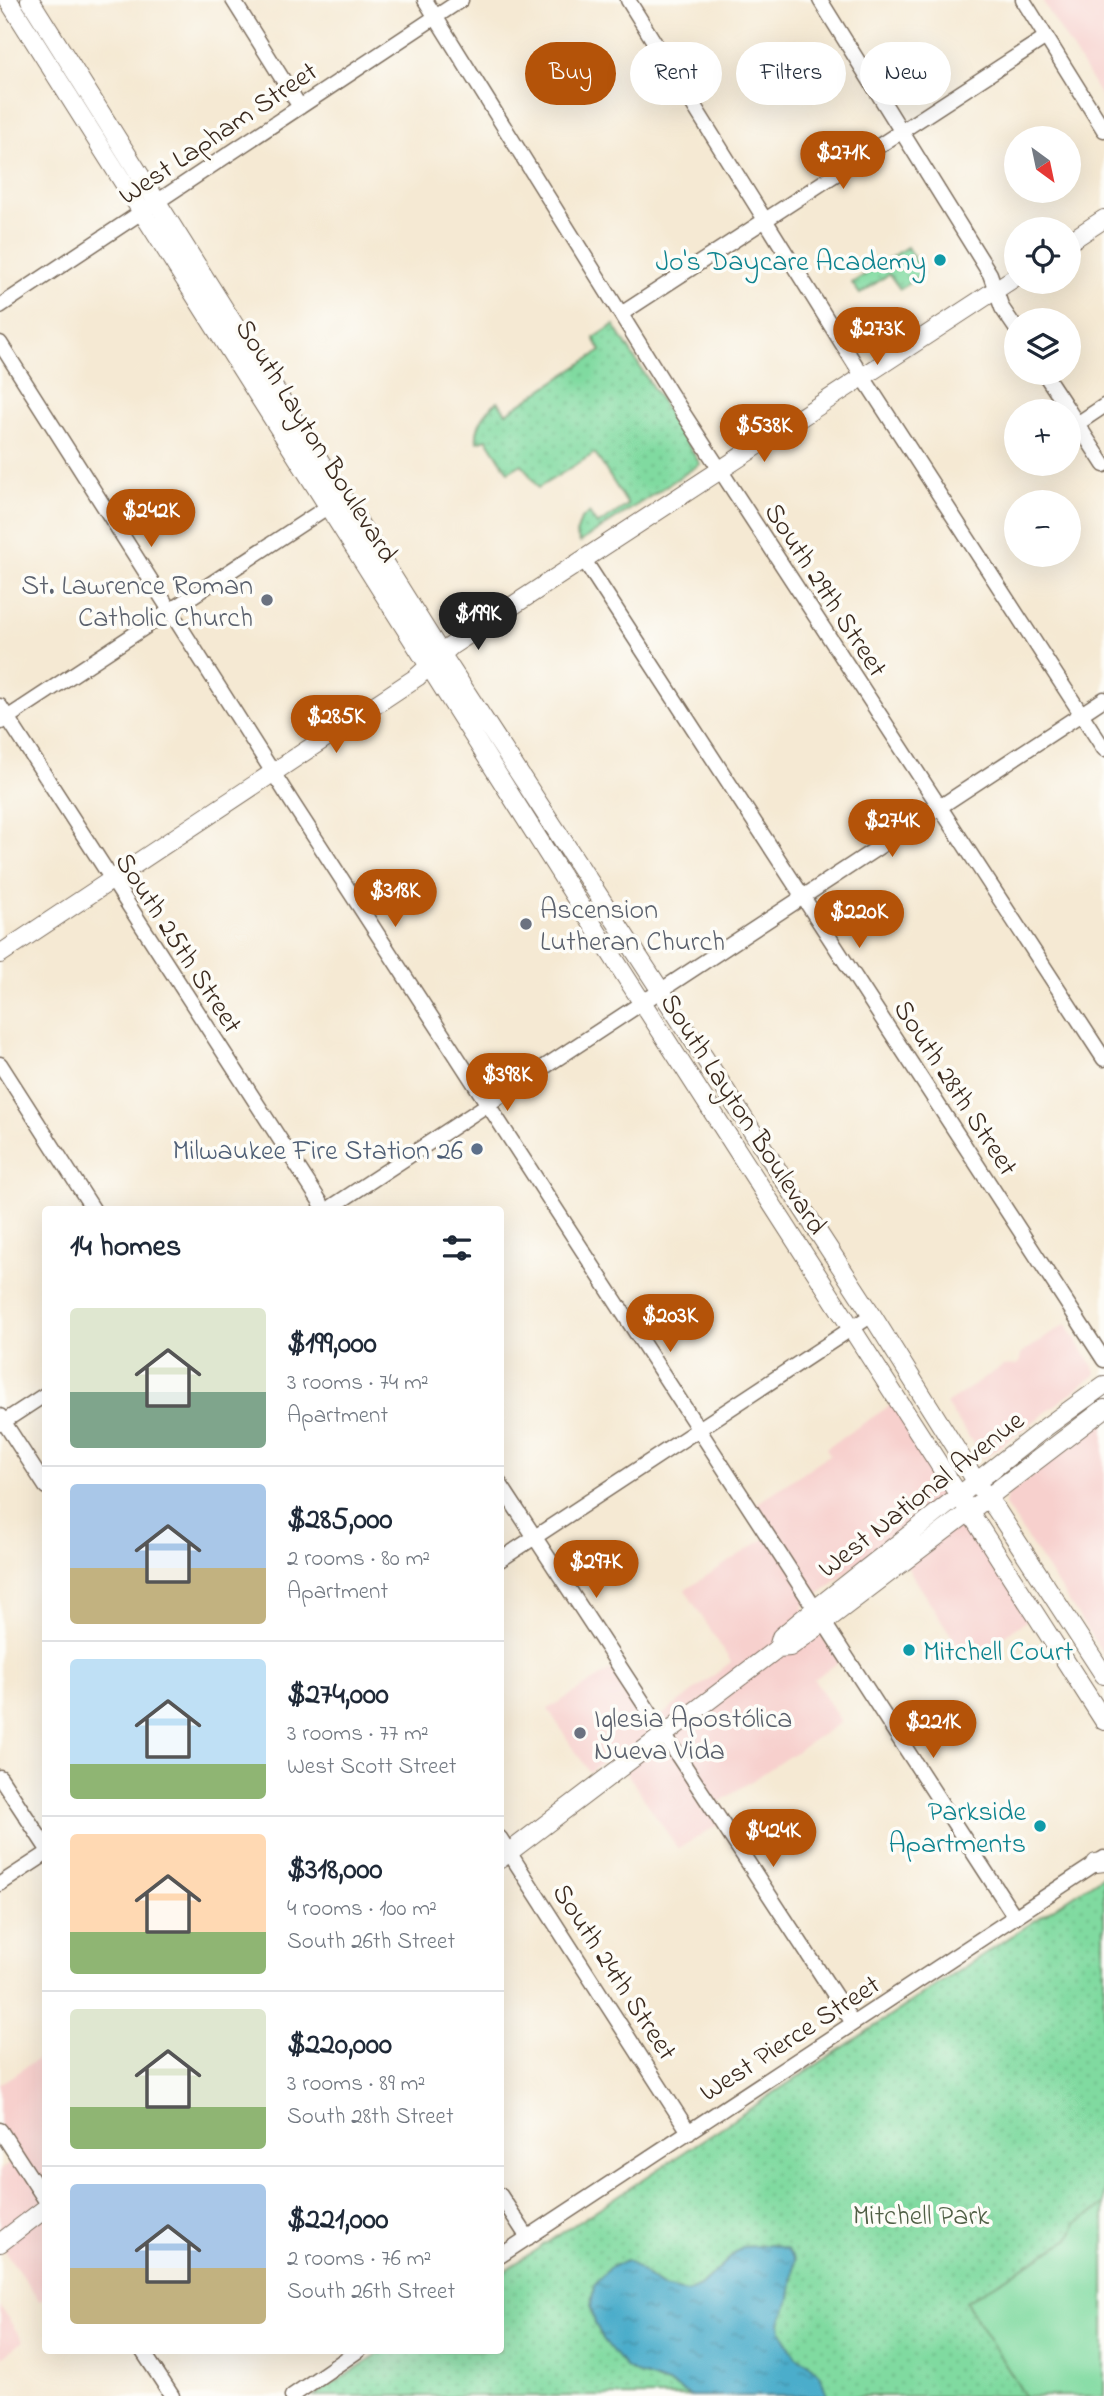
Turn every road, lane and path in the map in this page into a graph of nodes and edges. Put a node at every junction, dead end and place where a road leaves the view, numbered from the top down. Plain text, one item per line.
1 (8, 0) edge
2 (30, 0) edge
3 (233, 0) edge
4 (425, 0) edge
5 (461, 0) edge
6 (628, 0) edge
7 (820, 0) edge
8 (1023, 0) edge
9 (436, 17) junction
10 (1046, 37) junction
11 (300, 107) junction
12 (1104, 130) edge
13 (902, 131) junction
14 (149, 206) junction
15 (1104, 219) edge
16 (766, 220) junction
17 (1081, 234) edge
18 (1004, 284) edge
19 (995, 290) junction
20 (0, 306) edge
21 (1004, 311) edge
22 (621, 314) junction
23 (0, 343) edge
24 (863, 377) junction
25 (1104, 406) edge
26 (1081, 413) edge
27 (1081, 430) edge
28 (1104, 465) edge
29 (719, 470) junction
30 (336, 502) junction
31 (584, 560) junction
32 (170, 612) junction
33 (435, 661) junction
34 (1104, 699) edge
35 (1081, 714) junction
36 (3, 716) edge
37 (1104, 749) edge
38 (273, 773) junction
39 (941, 806) junction
40 (111, 881) junction
41 (804, 897) junction
42 (0, 954) edge
43 (661, 990) junction
44 (642, 1003) junction
45 (1104, 1059) edge
46 (0, 1064) edge
47 (488, 1104) junction
48 (91, 1206) edge
49 (325, 1206) edge
50 (328, 1206) edge
51 (872, 1315) junction
52 (853, 1328) junction
53 (1104, 1360) edge
54 (1104, 1385) edge
55 (42, 1396) edge
56 (1104, 1409) edge
57 (1, 1420) edge
58 (698, 1429) junction
59 (42, 1481) edge
60 (982, 1489) junction
61 (504, 1490) edge
62 (958, 1497) junction
63 (968, 1512) junction
64 (536, 1536) junction
65 (504, 1557) edge
66 (1032, 1610) junction
67 (819, 1616) junction
68 (1085, 1647) junction
69 (1104, 1675) edge
70 (1104, 1721) edge
71 (664, 1734) junction
72 (0, 1777) edge
73 (42, 1841) edge
74 (504, 1849) edge
75 (42, 1857) edge
76 (1101, 1861) edge
77 (0, 1884) edge
78 (1015, 1917) junction
79 (853, 2023) junction
80 (0, 2130) edge
81 (689, 2132) junction
82 (42, 2196) edge
83 (504, 2201) edge
84 (42, 2211) edge
85 (528, 2238) junction
86 (0, 2243) edge
87 (504, 2253) edge
88 (145, 2354) edge
89 (353, 2354) edge
90 (172, 2396) edge
91 (292, 2396) edge

1 - 14 main road, South Layton Boulevard
2 - 14 main road, South Layton Boulevard
3 - 11 street
4 - 9 street, South 29th Street
5 - 9 street, West Lapham Street
6 - 16 street
7 - 13 street
8 - 10 street
9 - 11 street, West Lapham Street
9 - 22 street, South 29th Street
10 - 12 street
10 - 13 street
11 - 14 street, West Lapham Street
13 - 16 street
13 - 19 street
14 - 20 street, West Lapham Street
14 - 30 main road, South Layton Boulevard
15 - 17 main road
16 - 22 street
16 - 24 street
18 - 19 main road
19 - 21 street
19 - 24 main road
22 - 29 street, South 29th Street
23 - 32 street
24 - 29 main road
24 - 35 street
25 - 26 street
27 - 28 street
29 - 31 main road
29 - 39 street, South 29th Street
30 - 32 street
30 - 33 main road, South Layton Boulevard
31 - 33 main road
31 - 41 street, South 28th Street
32 - 36 street
32 - 38 street
33 - 38 main road
33 - 43 main road, South Layton Boulevard
33 - 44 main road, South Layton Boulevard
34 - 35 street
35 - 37 street
35 - 39 street
36 - 40 street, South 25th Street
38 - 40 main road
38 - 47 street
39 - 41 street
39 - 45 street, South 29th Street
40 - 42 main road
40 - 49 street, South 25th Street
41 - 43 street
41 - 53 street, South 28th Street
43 - 44 street
43 - 51 main road, South Layton Boulevard
44 - 47 street
44 - 52 main road, South Layton Boulevard
46 - 48 street
47 - 50 street
47 - 58 street
51 - 52 street
51 - 60 main road, South Layton Boulevard
52 - 58 street
52 - 62 main road, South Layton Boulevard
54 - 60 main road, West National Avenue
55 - 57 street
56 - 60 main road, West National Avenue
57 - 59 street
58 - 64 street
58 - 67 street
60 - 62 main road, West National Avenue
60 - 63 main road, West National Avenue
60 - 68 main road, South Layton Boulevard
61 - 64 street
62 - 63 main road, South Layton Boulevard
62 - 67 main road, West National Avenue
63 - 66 main road, South Layton Boulevard
63 - 67 main road, West National Avenue
64 - 65 street
64 - 71 street
66 - 68 main road
66 - 70 main road, South Layton Boulevard
67 - 71 main road, West National Avenue
67 - 78 street
68 - 69 main road, South Layton Boulevard
71 - 74 main road, West National Avenue
71 - 79 street
72 - 73 street
74 - 81 street, South 24th Street
75 - 77 street
76 - 78 street, West Pierce Street
78 - 79 street, West Pierce Street
79 - 81 street, West Pierce Street
80 - 82 street
81 - 85 street, West Pierce Street
83 - 85 street
84 - 86 main road
85 - 87 street, West Pierce Street
88 - 90 street
89 - 91 street

